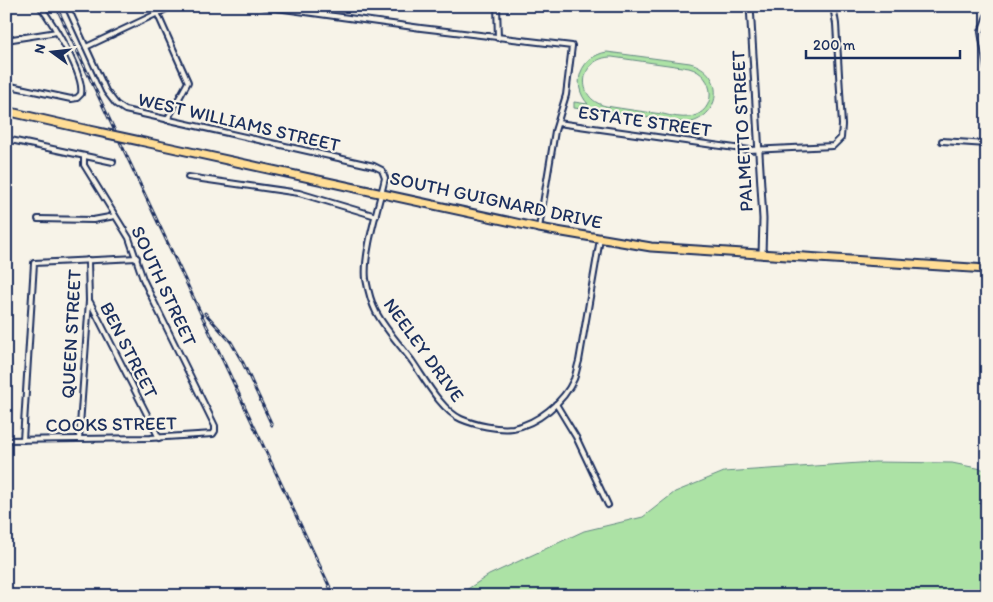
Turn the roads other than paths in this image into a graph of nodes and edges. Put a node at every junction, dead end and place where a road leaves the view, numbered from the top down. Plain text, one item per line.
1 (40, 6) edge
2 (67, 6) edge
3 (154, 6) edge
4 (173, 6) edge
5 (262, 6) edge
6 (497, 6) edge
7 (750, 6) edge
8 (833, 6) edge
9 (157, 14) junction
10 (987, 16) edge
11 (57, 32) junction
12 (498, 38) junction
13 (6, 40) edge
14 (86, 47) junction
15 (987, 68) edge
16 (6, 85) edge
17 (6, 111) edge
18 (167, 120) junction
19 (558, 123) junction
20 (6, 139) edge
21 (942, 142) dead end
22 (987, 144) edge
23 (759, 150) junction
24 (84, 156) junction
25 (113, 162) dead end
26 (188, 177) dead end
27 (382, 193) junction
28 (115, 216) junction
29 (376, 216) junction
30 (38, 219) dead end
31 (539, 228) junction
32 (600, 239) junction
33 (762, 255) junction
34 (137, 258) junction
35 (88, 260) junction
36 (987, 270) edge
37 (89, 301) junction
38 (556, 404) junction
39 (215, 431) joint
40 (158, 438) junction
41 (79, 439) junction
42 (6, 440) edge
43 (24, 440) junction
44 (608, 505) dead end

1 - 11 street
2 - 14 street, WEST WILLIAMS STREET
3 - 9 street
4 - 9 street
5 - 12 street
6 - 12 street
7 - 23 street, PALMETTO STREET
8 - 23 street, ESTATE STREET
9 - 14 street
9 - 18 street
10 - 15 street
11 - 13 street
11 - 16 street
12 - 19 street
14 - 18 street, WEST WILLIAMS STREET
17 - 27 highway, SOUTH GUIGNARD DRIVE, bridge
18 - 27 street, WEST WILLIAMS STREET
19 - 23 street, ESTATE STREET
19 - 31 street
20 - 24 street
21 - 22 street
23 - 33 street, PALMETTO STREET
24 - 25 street
24 - 28 street, SOUTH STREET
26 - 29 street
27 - 29 street, NEELEY DRIVE
27 - 31 highway, SOUTH GUIGNARD DRIVE
28 - 30 street
28 - 34 street, SOUTH STREET
29 - 38 street, NEELEY DRIVE
31 - 32 highway, SOUTH GUIGNARD DRIVE
32 - 33 highway, SOUTH GUIGNARD DRIVE
32 - 38 street, NEELEY DRIVE
33 - 36 highway, SOUTH GUIGNARD DRIVE
34 - 35 street
34 - 39 street, SOUTH STREET
35 - 37 street, QUEEN STREET
35 - 43 street
37 - 40 street, BEN STREET
37 - 41 street, QUEEN STREET
38 - 44 street
39 - 40 street, COOKS STREET
40 - 41 street, COOKS STREET
41 - 43 street, COOKS STREET
42 - 43 street, COOKS STREET

